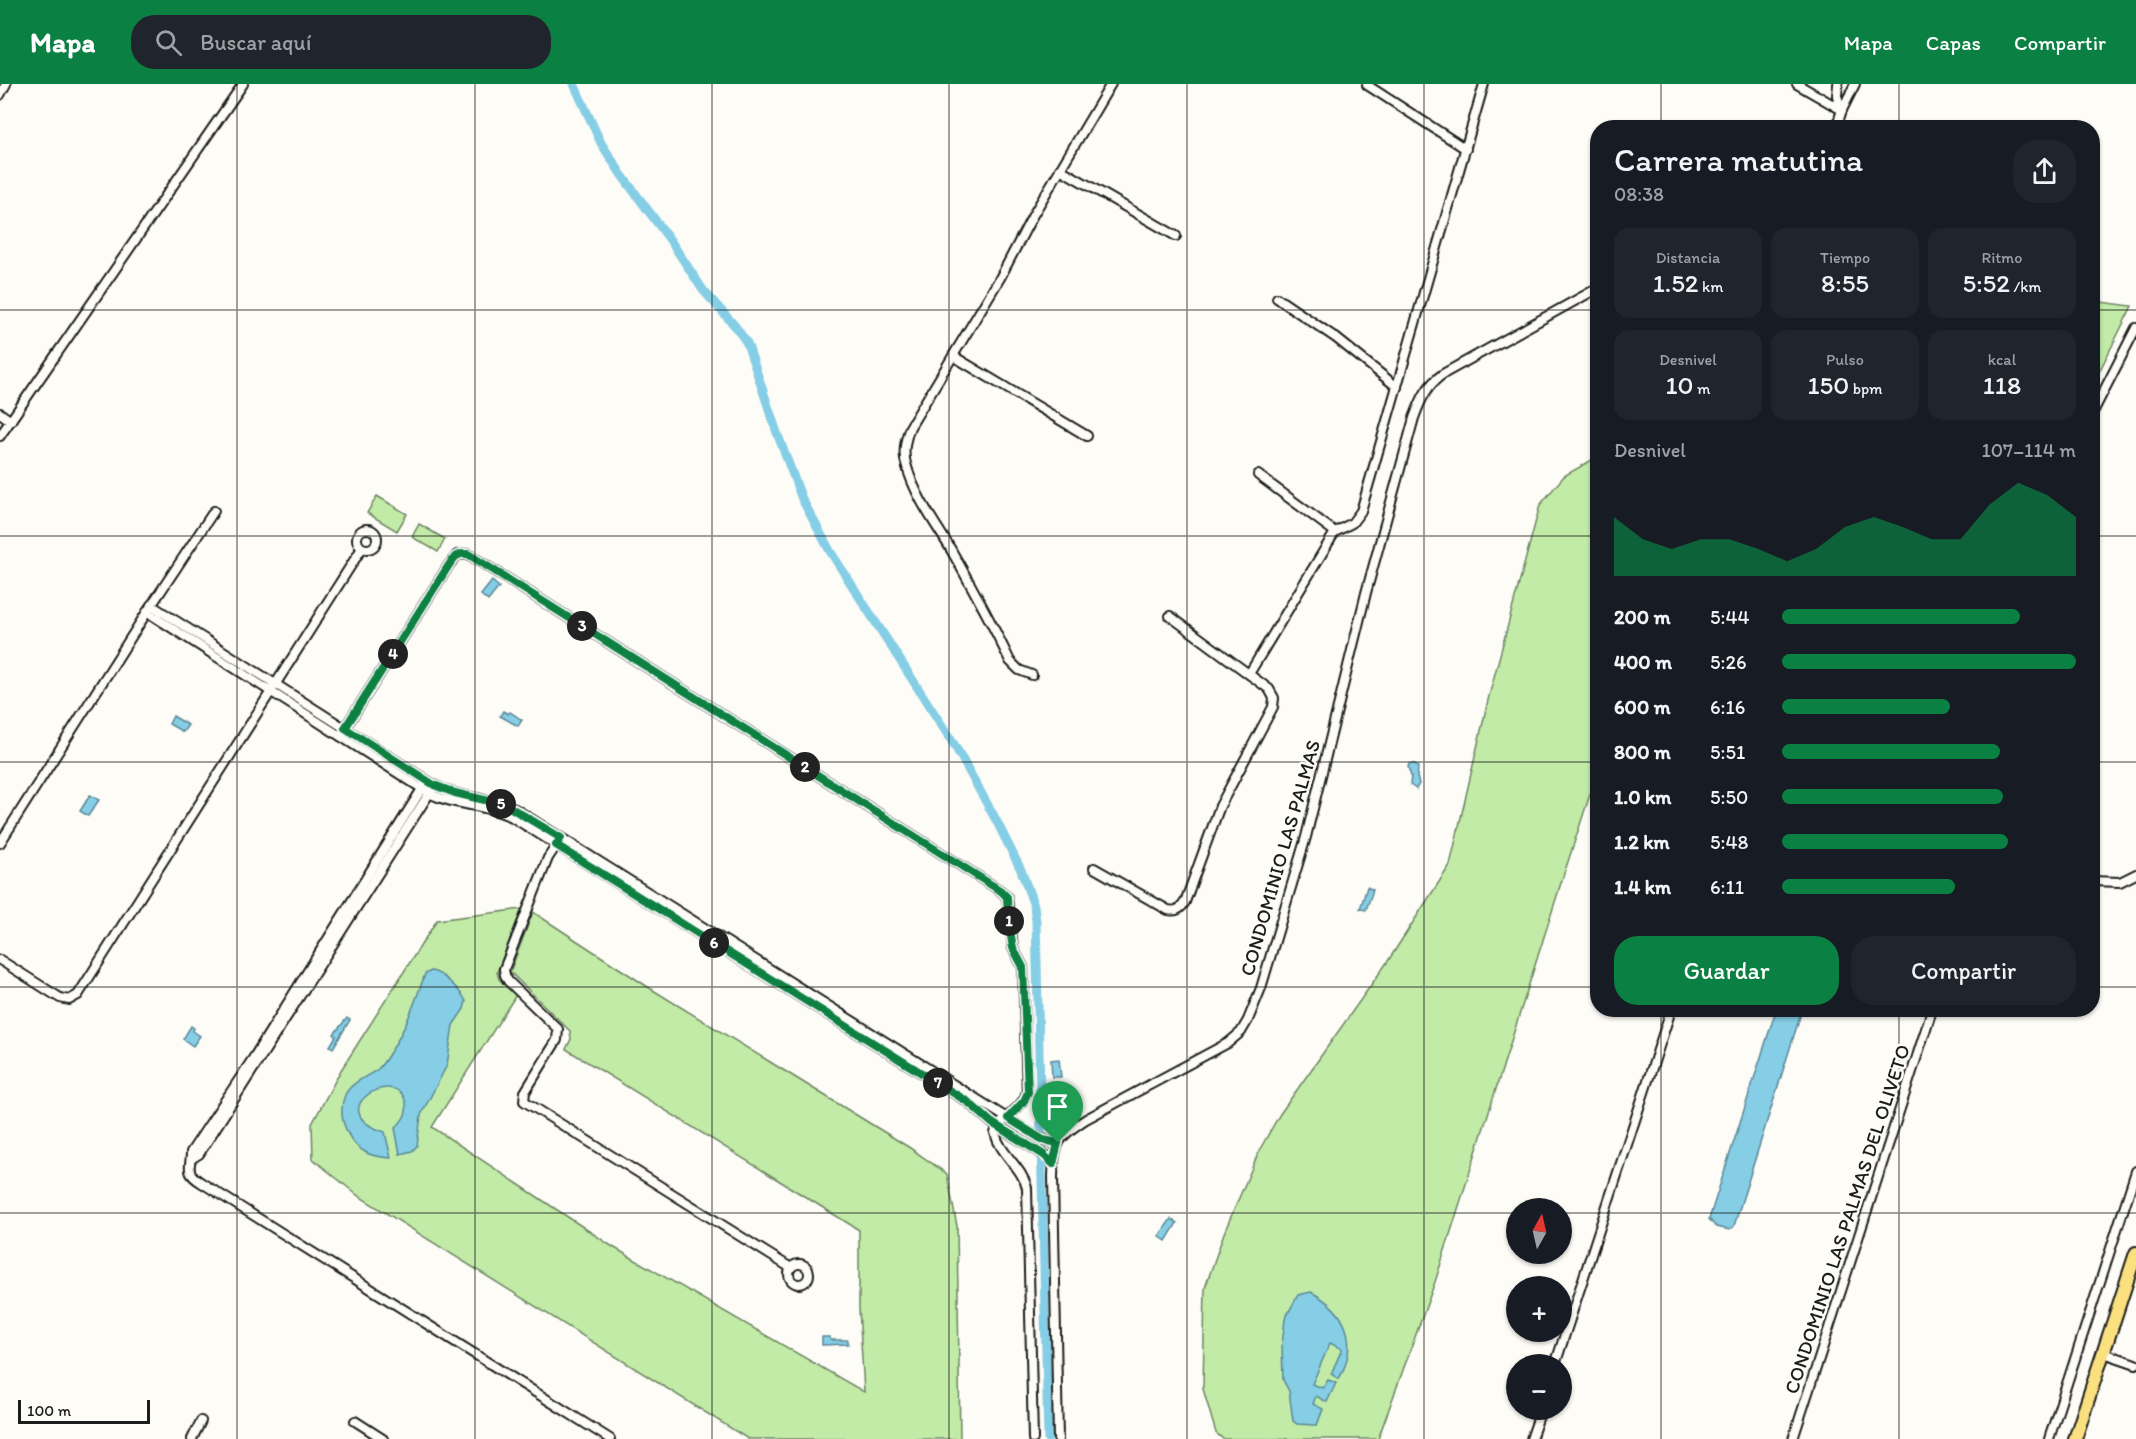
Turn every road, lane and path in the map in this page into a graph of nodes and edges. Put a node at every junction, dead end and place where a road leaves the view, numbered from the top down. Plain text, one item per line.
1 (6, 84) edge
2 (243, 84) edge
3 (1111, 84) edge
4 (1484, 84) edge
5 (1797, 84) edge
6 (1838, 84) edge
7 (1855, 84) edge
8 (1367, 86) dead end
9 (0, 94) edge
10 (1842, 110) junction
11 (1839, 120) edge
12 (1466, 149) junction
13 (1060, 169) junction
14 (1176, 236) dead end
15 (1590, 292) edge
16 (1277, 298) dead end
17 (2136, 328) edge
18 (953, 356) junction
19 (1397, 387) junction
20 (2100, 398) edge
21 (0, 413) edge
22 (12, 421) junction
23 (0, 436) edge
24 (1087, 436) dead end
25 (1258, 476) dead end
26 (214, 511) dead end
27 (1335, 532) junction
28 (362, 548) dead end
29 (149, 608) junction
30 (1170, 616) dead end
31 (1249, 674) junction
32 (1032, 675) dead end
33 (275, 684) junction
34 (270, 692) junction
35 (345, 728) junction
36 (340, 736) junction
37 (428, 786) junction
38 (559, 842) junction
39 (0, 843) edge
40 (1094, 868) dead end
41 (2136, 874) edge
42 (2100, 881) edge
43 (0, 960) edge
44 (1669, 1017) edge
45 (1930, 1017) edge
46 (1008, 1118) junction
47 (998, 1127) junction
48 (1058, 1143) junction
49 (1053, 1164) junction
50 (2136, 1171) edge
51 (2136, 1253) edge
52 (791, 1268) dead end
53 (2104, 1353) junction
54 (1560, 1354) edge
55 (2136, 1364) edge
56 (1538, 1420) edge
57 (201, 1421) dead end
58 (355, 1421) dead end
59 (192, 1439) edge
60 (383, 1439) edge
61 (610, 1439) edge
62 (1033, 1439) edge
63 (1058, 1439) edge
64 (1531, 1439) edge
65 (1793, 1439) edge
66 (2049, 1439) edge
67 (2075, 1439) edge

1 - 9 street
2 - 22 street
3 - 13 street
4 - 12 street
5 - 10 street
6 - 10 street
7 - 10 street
8 - 12 street
10 - 11 street
12 - 19 street
13 - 14 street
13 - 18 street
15 - 48 street, CONDOMINIO LAS PALMAS
16 - 19 street
17 - 20 street
18 - 24 street
18 - 32 street
19 - 27 street
21 - 22 street
22 - 23 street
25 - 27 street
26 - 29 street
27 - 31 street
28 - 33 street
29 - 33 street
29 - 34 street
29 - 39 street
30 - 31 street
31 - 40 street
33 - 34 street
33 - 35 street
34 - 36 street
34 - 43 street
35 - 36 street
35 - 37 street
35 - 46 street
36 - 37 street
37 - 38 street
37 - 61 street
38 - 46 street
38 - 47 street
38 - 52 street
41 - 42 street
44 - 54 street
45 - 65 street, CONDOMINIO LAS PALMAS DEL OLIVETO
46 - 47 street
46 - 48 street
47 - 49 street
47 - 62 street
48 - 49 street
49 - 63 street
50 - 66 street
51 - 53 main road
53 - 55 street
53 - 67 main road
56 - 64 street
57 - 59 street
58 - 60 street

